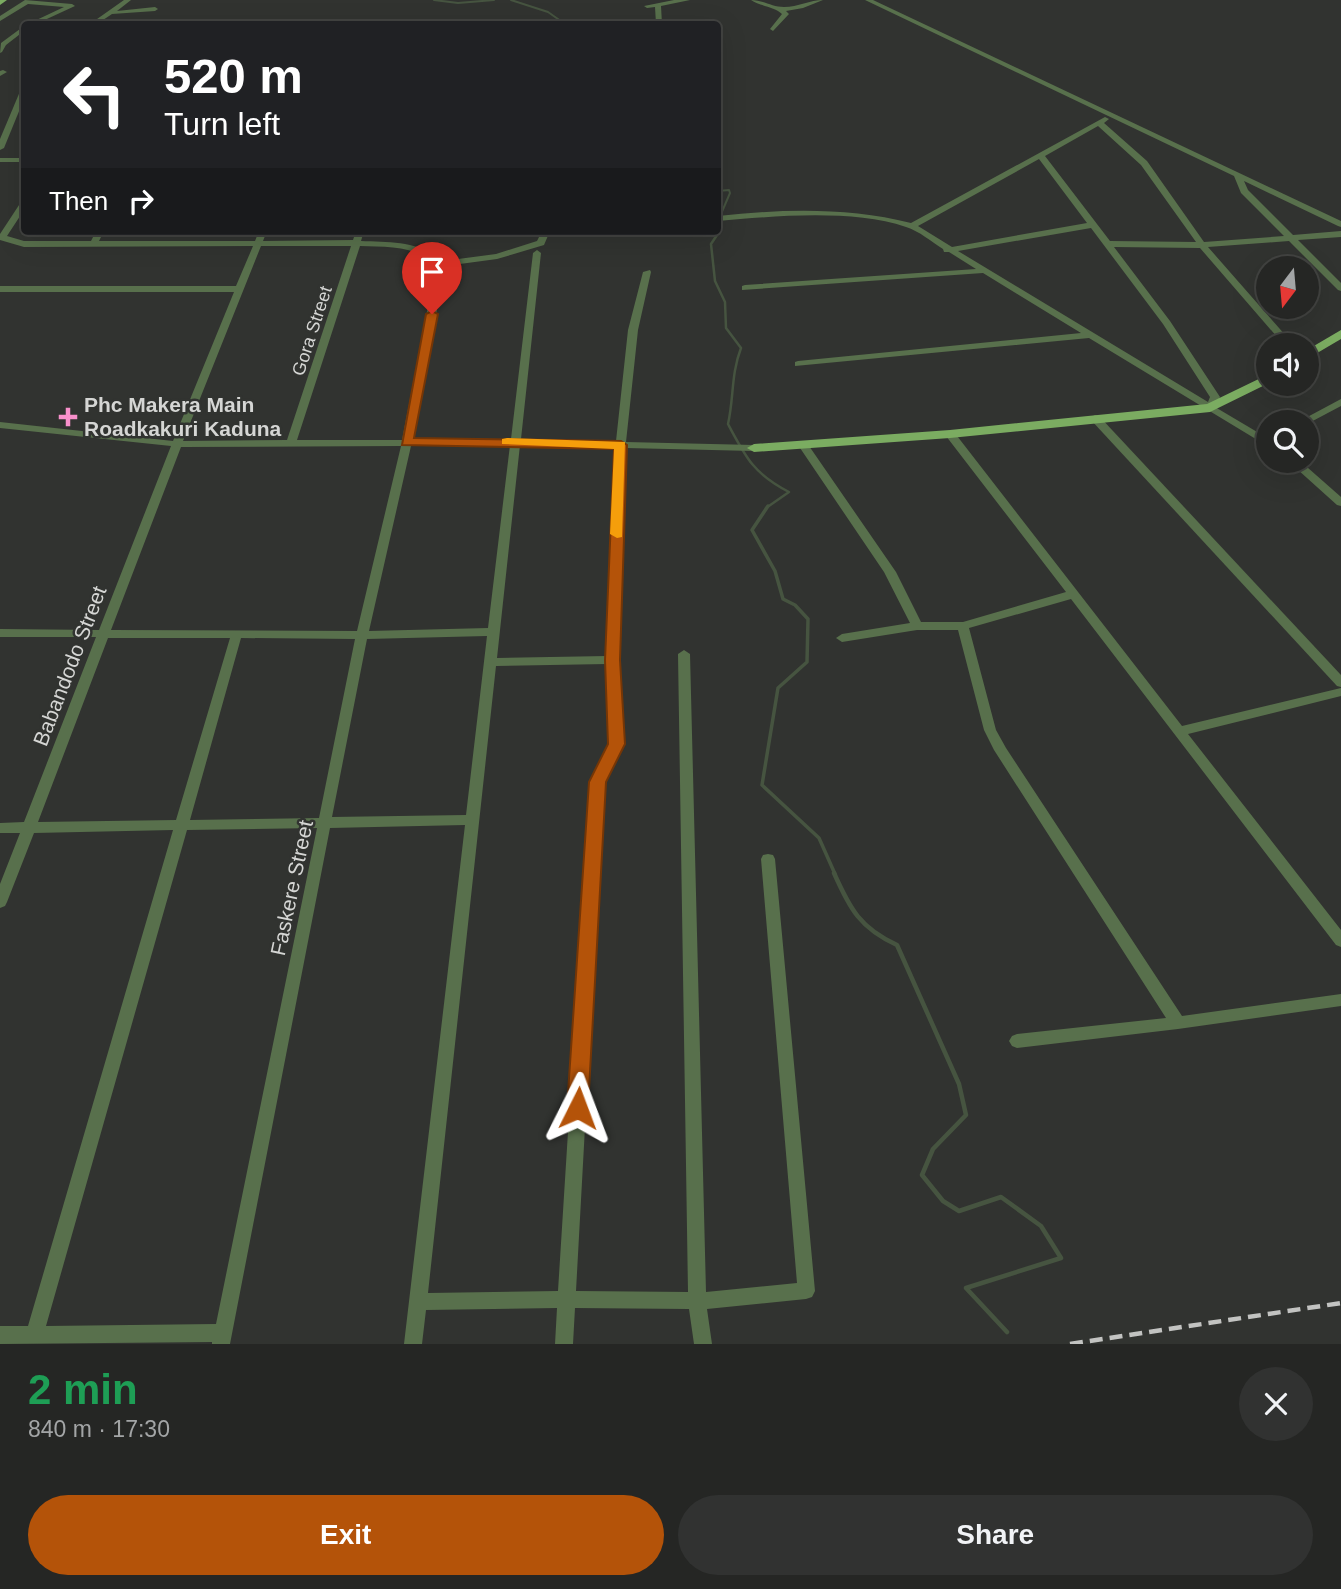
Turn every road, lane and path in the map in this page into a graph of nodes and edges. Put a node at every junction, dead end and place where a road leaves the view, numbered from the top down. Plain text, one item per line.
1 (128, 0) edge
2 (687, 0) edge
3 (754, 0) edge
4 (820, 0) edge
5 (868, 0) edge
6 (29, 1) edge
7 (647, 6) dead end
8 (658, 6) junction
9 (155, 9) dead end
10 (782, 11) junction
11 (112, 12) junction
12 (0, 19) edge
13 (39, 21) edge
14 (98, 21) edge
15 (120, 21) edge
16 (659, 21) edge
17 (773, 29) dead end
18 (21, 30) edge
19 (0, 51) edge
20 (21, 99) edge
21 (1112, 115) junction
22 (1098, 122) junction
23 (0, 148) edge
24 (1041, 156) junction
25 (0, 160) edge
26 (21, 160) edge
27 (1238, 176) junction
28 (21, 208) edge
29 (721, 218) edge
30 (1341, 224) edge
31 (1092, 225) junction
32 (912, 226) junction
33 (1341, 234) edge
34 (98, 235) edge
35 (261, 235) edge
36 (359, 235) edge
37 (544, 235) edge
38 (1, 238) edge
39 (1292, 239) junction
40 (357, 243) junction
41 (256, 244) junction
42 (1107, 244) junction
43 (93, 245) junction
44 (1202, 245) junction
45 (947, 250) junction
46 (537, 253) dead end
47 (441, 264) junction
48 (981, 271) junction
49 (647, 272) dead end
50 (745, 288) dead end
51 (1341, 288) edge
52 (0, 289) edge
53 (239, 289) junction
54 (1279, 333) edge
55 (1341, 334) edge
56 (1089, 335) junction
57 (1319, 348) edge
58 (798, 364) dead end
59 (1256, 385) edge
60 (1341, 402) edge
61 (1210, 408) junction
62 (1319, 414) edge
63 (1095, 418) junction
64 (0, 425) edge
65 (950, 434) junction
66 (1256, 435) edge
67 (292, 442) junction
68 (407, 442) junction
69 (516, 442) junction
70 (177, 444) junction
71 (621, 445) junction
72 (803, 445) junction
73 (722, 448) joint
74 (754, 448) joint
75 (1307, 473) edge
76 (1341, 503) edge
77 (1074, 594) junction
78 (916, 626) junction
79 (963, 626) junction
80 (494, 632) junction
81 (0, 633) edge
82 (237, 633) junction
83 (103, 635) junction
84 (362, 635) junction
85 (842, 638) dead end
86 (684, 654) dead end
87 (612, 660) junction
88 (489, 662) junction
89 (1341, 683) edge
90 (1341, 692) edge
91 (1181, 731) junction
92 (474, 820) junction
93 (327, 824) junction
94 (28, 827) junction
95 (183, 827) junction
96 (0, 828) edge
97 (768, 859) dead end
98 (0, 902) edge
99 (1341, 941) edge
100 (1341, 1000) edge
101 (1178, 1023) junction
102 (1017, 1041) dead end
103 (566, 1299) junction
104 (697, 1301) junction
105 (419, 1302) junction
106 (0, 1335) edge
107 (222, 1339) edge
108 (33, 1340) edge
109 (412, 1344) edge
110 (564, 1344) edge
111 (703, 1344) edge

1 - 11 street
2 - 8 street
3 - 10 street
4 - 10 street
5 - 21 street
6 - 12 street
6 - 13 street
7 - 8 street
8 - 16 street
9 - 11 street
10 - 17 street
11 - 14 street
11 - 15 street
18 - 19 street
20 - 23 street
21 - 22 street
21 - 27 street
22 - 24 street
22 - 44 street
24 - 31 street
24 - 32 street
25 - 26 street
27 - 30 street
27 - 39 street
28 - 38 street
29 - 32 street
31 - 42 street
31 - 45 street
32 - 45 street
33 - 39 street
34 - 43 street
35 - 41 street, Babandodo Street
36 - 40 street, Gora Street
37 - 47 street
38 - 43 street
39 - 44 street
39 - 51 street
40 - 41 street
40 - 47 street
40 - 67 street, Gora Street
41 - 43 street
41 - 53 street, Babandodo Street
42 - 44 street
42 - 61 street
44 - 54 street
45 - 48 street
46 - 69 street
47 - 68 street
48 - 50 street
48 - 56 street
49 - 71 street
52 - 53 street
53 - 70 street, Babandodo Street
55 - 57 main road
56 - 58 street
56 - 61 street
59 - 61 main road
60 - 62 street
61 - 63 main road
61 - 66 street
63 - 65 main road
63 - 89 street
64 - 70 street
65 - 72 main road
65 - 77 street
67 - 68 street
67 - 70 street
68 - 69 street
68 - 84 street, Faskere Street
69 - 71 street
69 - 80 street
70 - 83 street, Babandodo Street
71 - 73 street
71 - 87 street
72 - 74 main road
72 - 78 street
73 - 74 street
75 - 76 street
77 - 79 street
77 - 91 street
78 - 79 street
78 - 85 street
79 - 101 street
80 - 84 street
80 - 88 street
81 - 83 street
82 - 83 street
82 - 84 street
82 - 95 street
83 - 94 street, Babandodo Street
84 - 93 street, Faskere Street
86 - 104 street
87 - 88 street
87 - 103 street
88 - 92 street
90 - 91 street
91 - 99 street
92 - 93 street
92 - 105 street
93 - 95 street
93 - 107 street, Faskere Street
94 - 95 street
94 - 96 street
94 - 98 street, Babandodo Street
95 - 108 street
97 - 104 street
100 - 101 street
101 - 102 street
103 - 104 street
103 - 105 street
103 - 110 street
104 - 111 street
105 - 109 street
106 - 108 street
107 - 108 street

